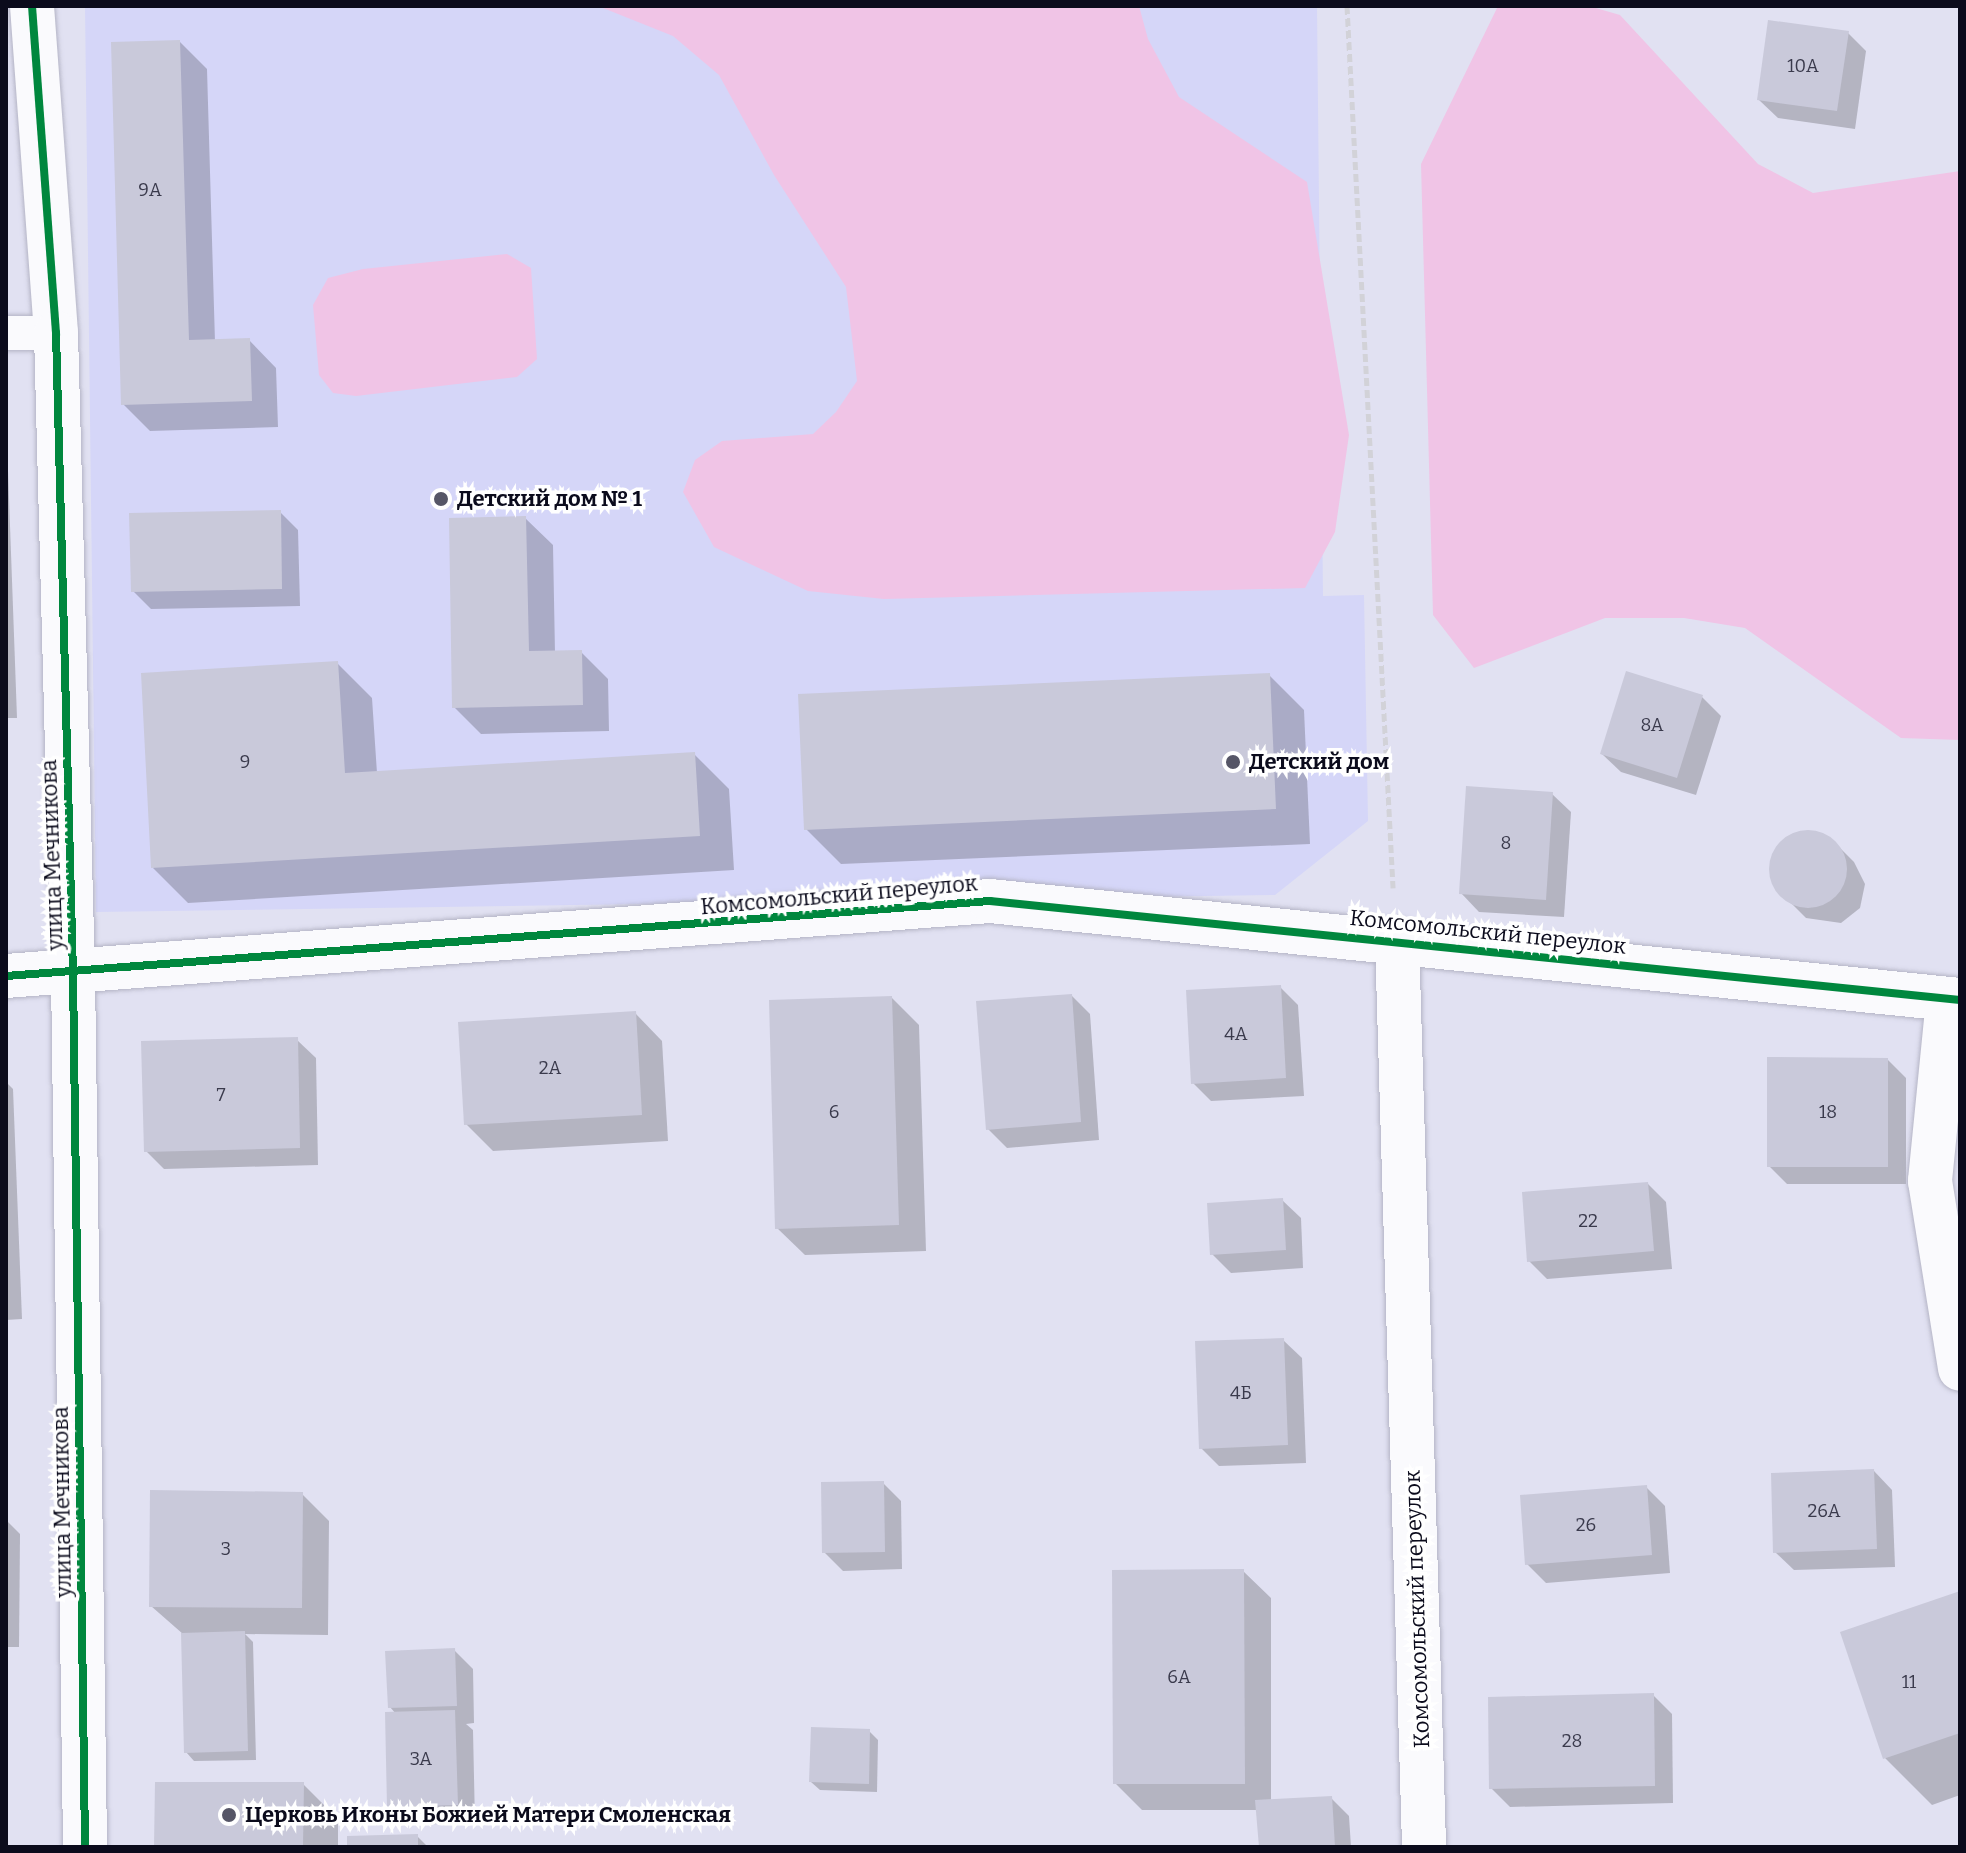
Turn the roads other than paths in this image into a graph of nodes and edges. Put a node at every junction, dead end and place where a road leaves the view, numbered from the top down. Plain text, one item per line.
1 (32, 6) edge
2 (6, 333) edge
3 (56, 333) junction
4 (1397, 940) junction
5 (73, 974) junction
6 (6, 976) edge
7 (1954, 1000) edge
8 (1960, 1369) edge
9 (85, 1847) edge
10 (1424, 1847) edge

1 - 3 street, улица Мечникова
2 - 3 lane
3 - 5 street, улица Мечникова
4 - 5 street, Комсомольский переулок
4 - 7 street, Комсомольский переулок
4 - 10 street, Комсомольский переулок
5 - 6 street, Комсомольский переулок
5 - 9 street, улица Мечникова
7 - 8 street, Комсомольский переулок

